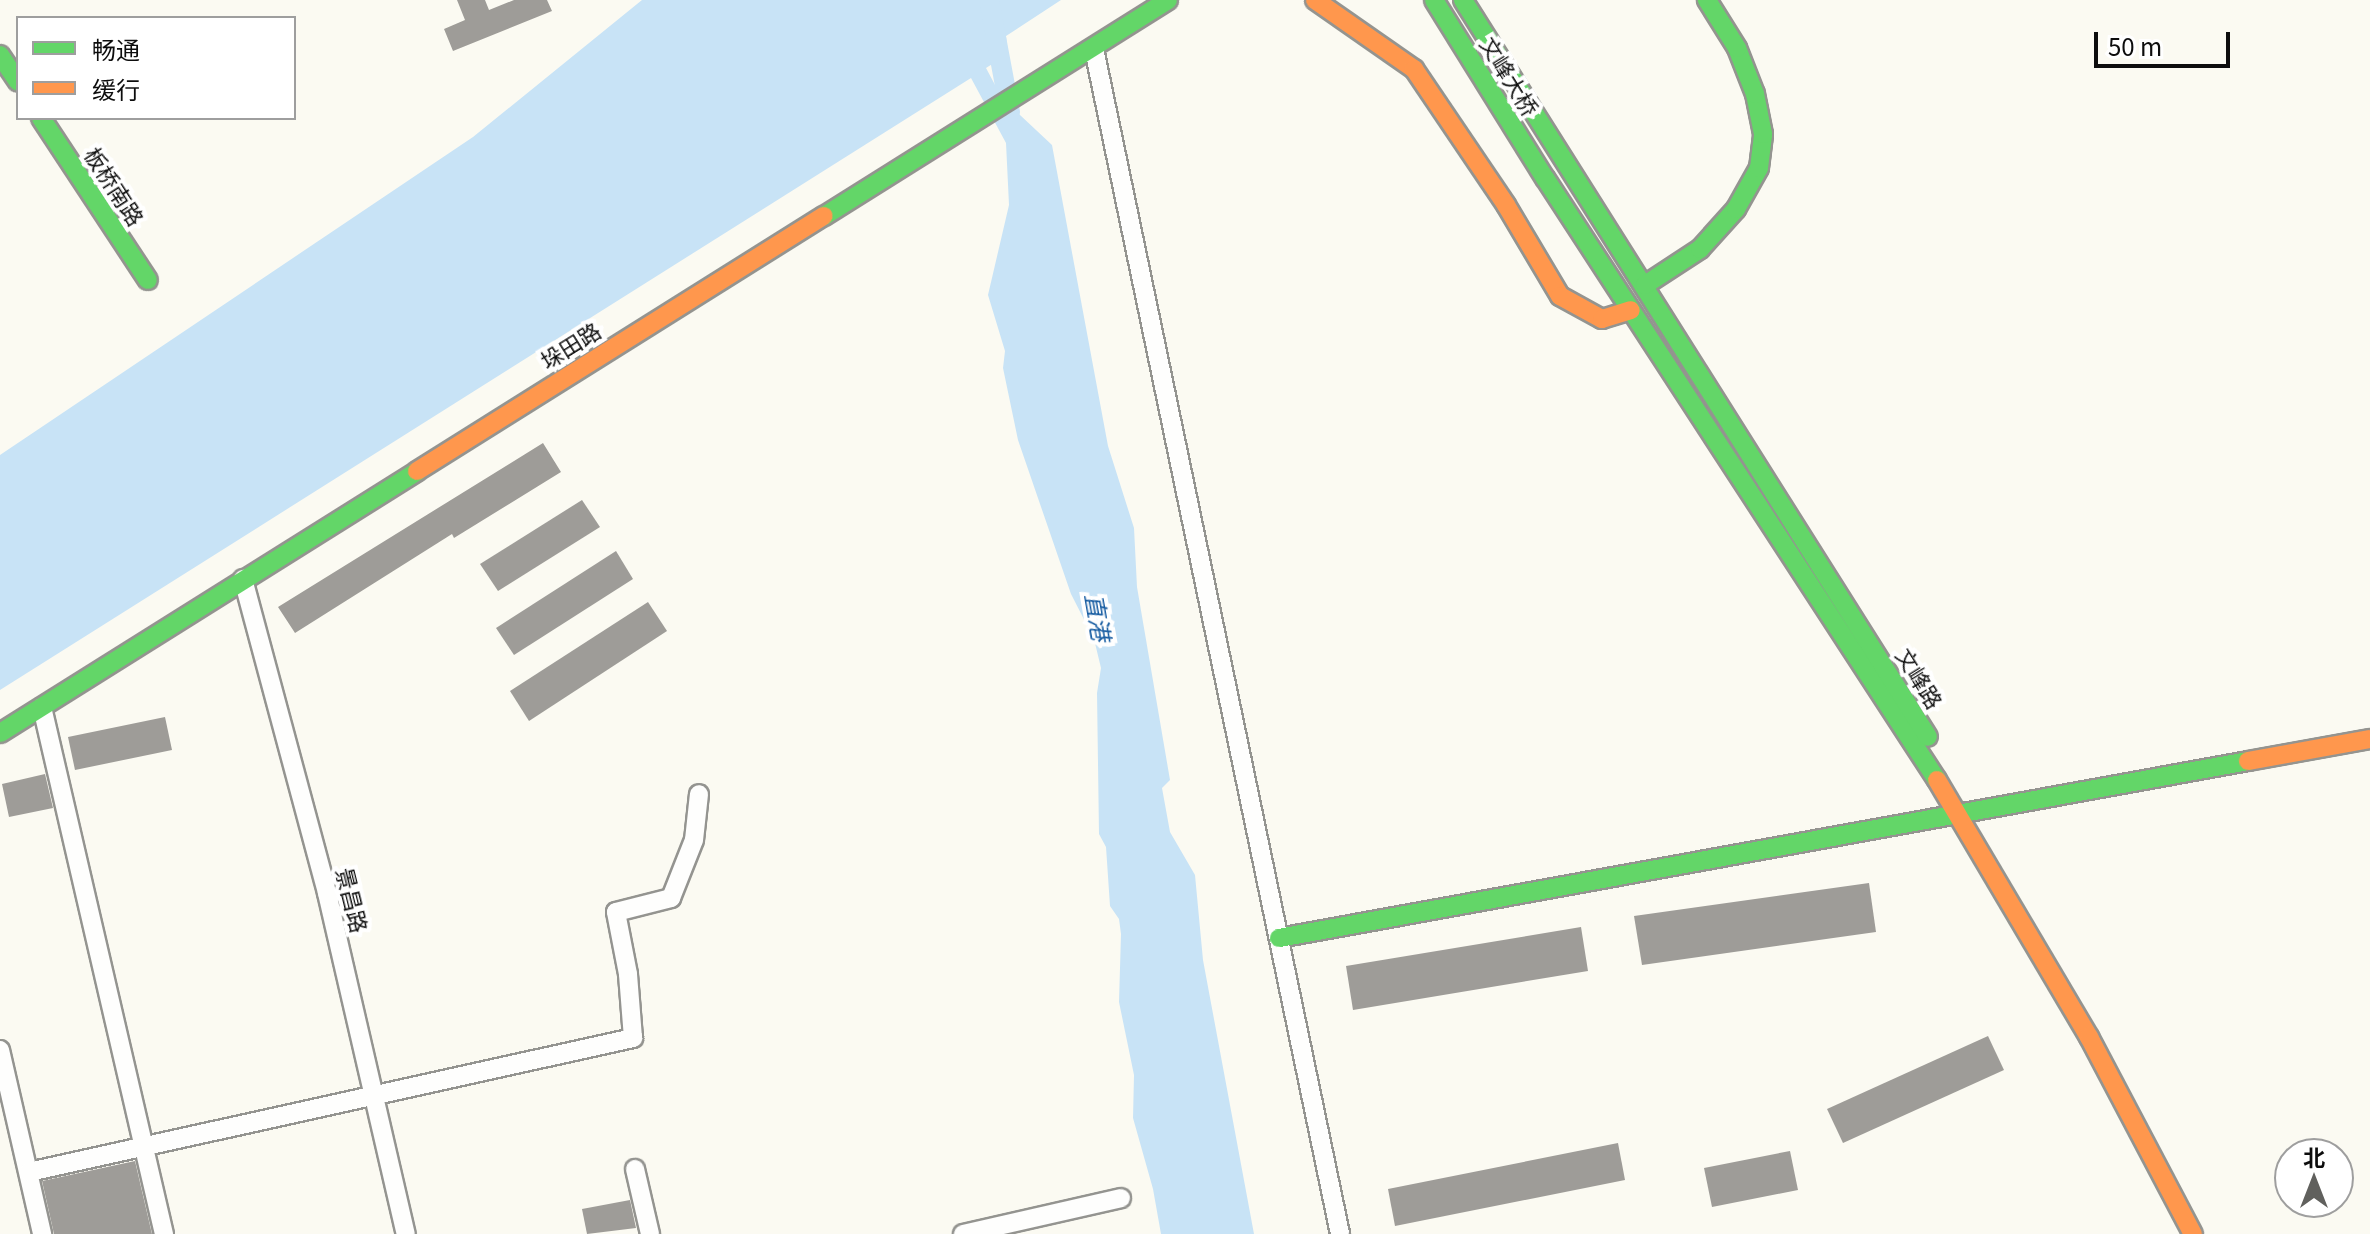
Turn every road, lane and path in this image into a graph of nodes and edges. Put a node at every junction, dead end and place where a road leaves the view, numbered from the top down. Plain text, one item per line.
1 (1168, 0) edge
2 (1315, 0) edge
3 (1434, 0) edge
4 (1463, 0) edge
5 (1707, 0) edge
6 (1094, 49) junction
7 (0, 55) edge
8 (16, 79) edge
9 (42, 120) edge
10 (1566, 163) joint
11 (1545, 178) joint
12 (148, 280) dead end
13 (1645, 285) junction
14 (1631, 310) junction
15 (243, 579) junction
16 (42, 707) junction
17 (0, 733) edge
18 (2370, 739) edge
19 (699, 794) dead end
20 (1966, 810) junction
21 (1279, 938) junction
22 (0, 1050) edge
23 (374, 1094) junction
24 (145, 1146) junction
25 (635, 1169) dead end
26 (29, 1172) junction
27 (1121, 1198) dead end
28 (42, 1234) edge
29 (164, 1234) edge
30 (406, 1234) edge
31 (650, 1234) edge
32 (963, 1234) edge
33 (1340, 1234) edge
34 (2193, 1234) edge
35 (2208, 1234) edge

1 - 6 street, 垛田路
2 - 14 street
3 - 11 street, 文峰大桥
4 - 10 street, 文峰大桥
5 - 13 street
6 - 15 street, 垛田路
6 - 21 street
7 - 8 street
9 - 12 street, 板桥南路
10 - 13 street, 文峰路
11 - 14 street, 文峰路
13 - 20 street, 文峰路
14 - 20 street, 文峰路
15 - 16 street, 垛田路
15 - 23 street, 景昌路
16 - 17 street, 垛田路
16 - 24 street
18 - 20 street
19 - 23 street
20 - 21 street
20 - 34 street, 文峰路
20 - 35 street, 文峰路
21 - 33 street
22 - 26 street
23 - 24 street
23 - 30 street, 景昌路
24 - 26 street
24 - 29 street
25 - 31 street
26 - 28 street
27 - 32 street

